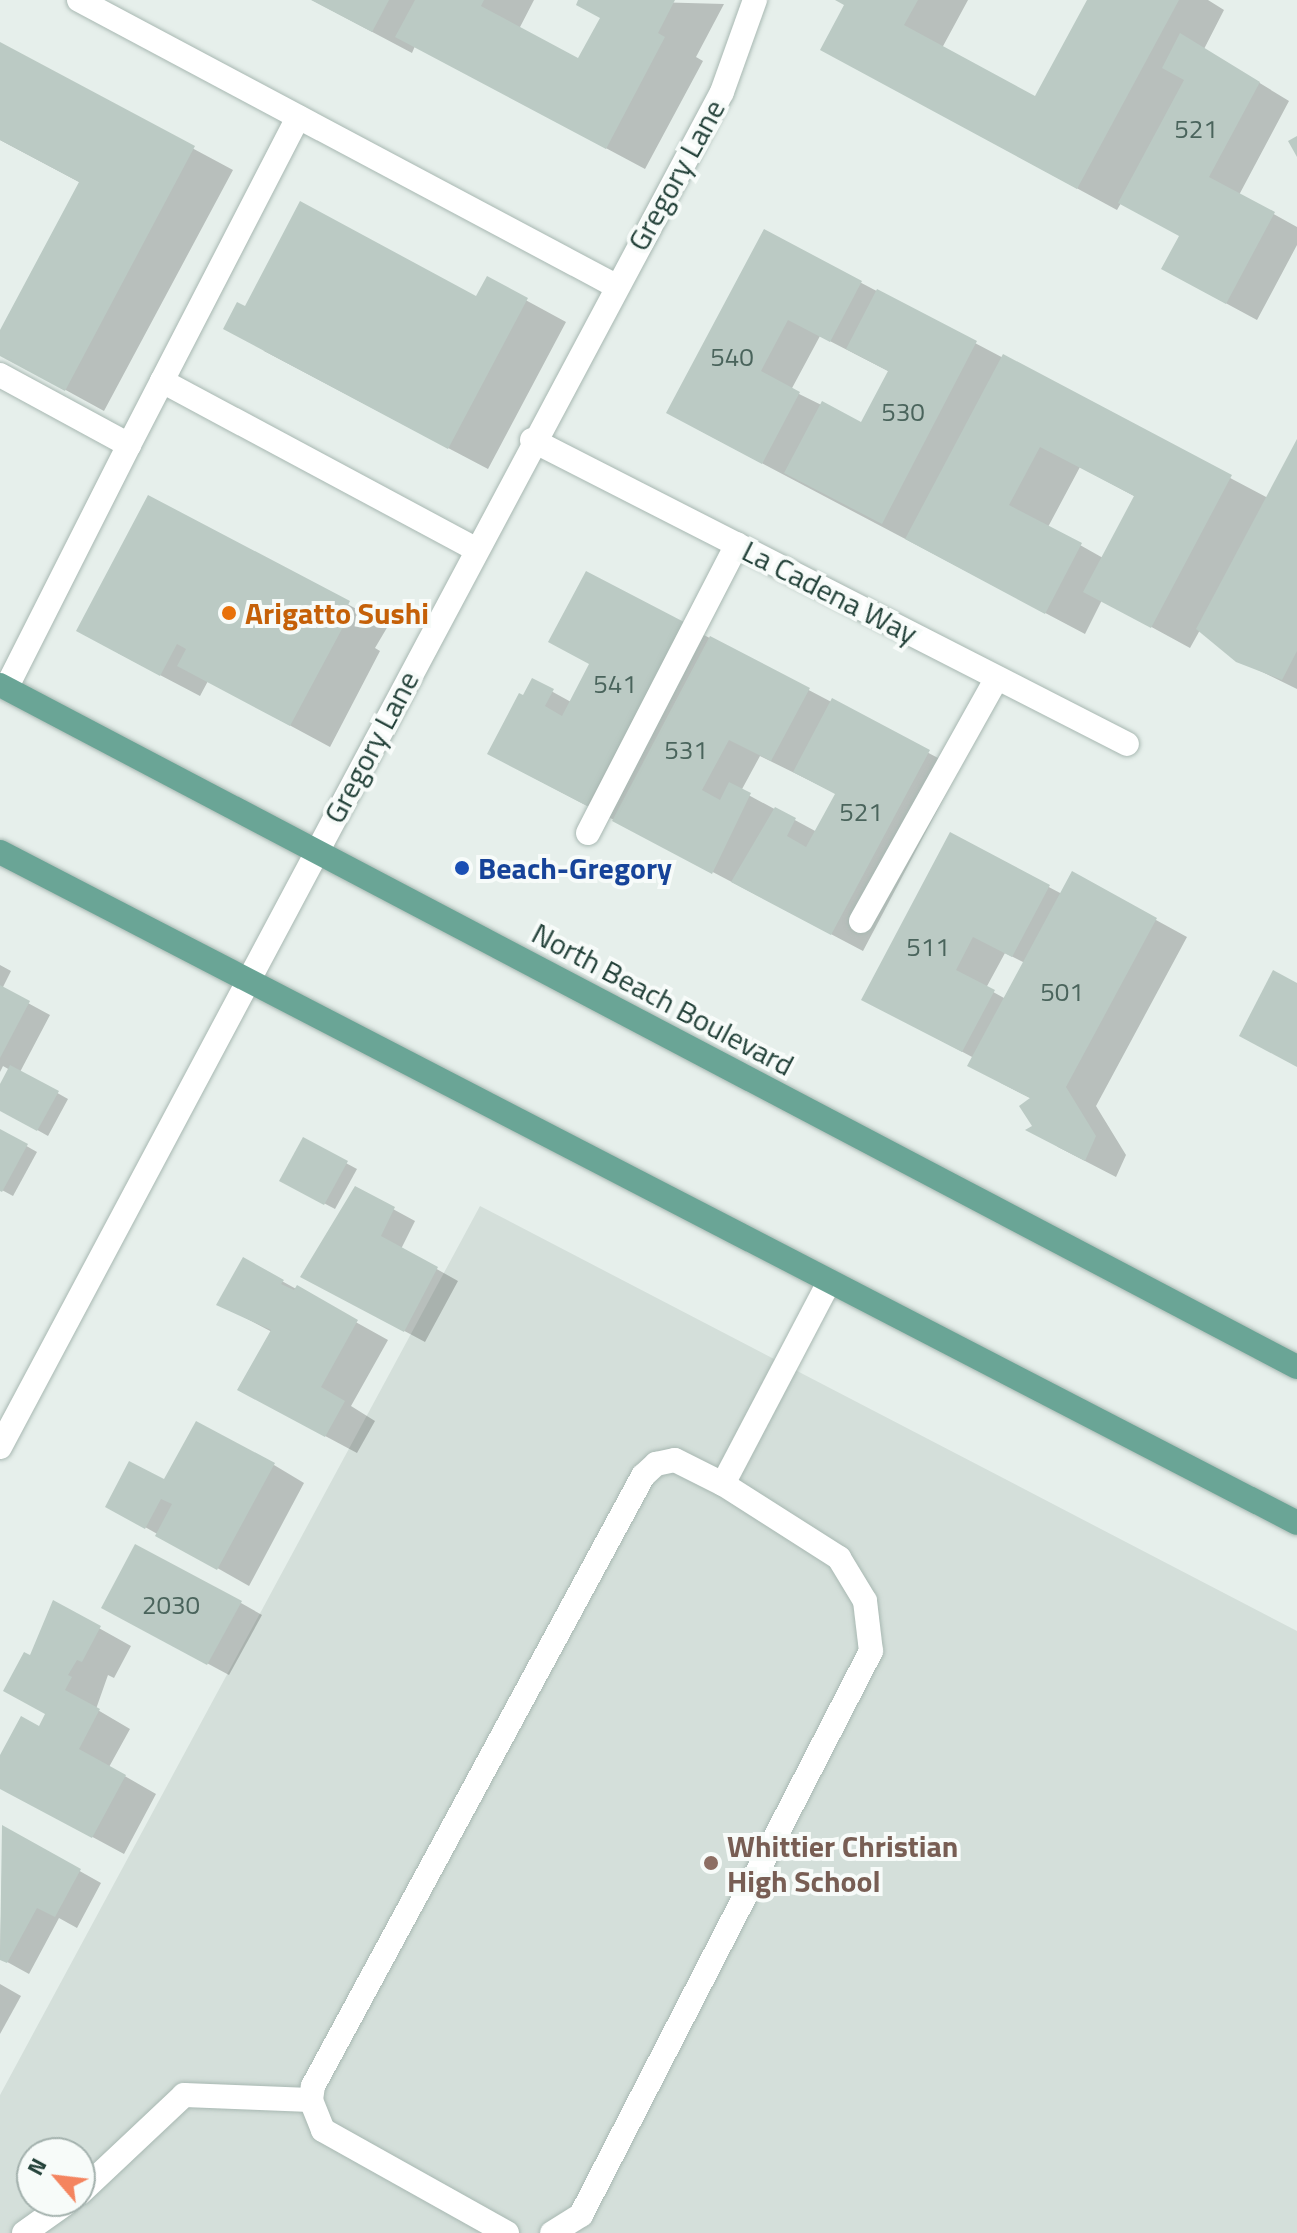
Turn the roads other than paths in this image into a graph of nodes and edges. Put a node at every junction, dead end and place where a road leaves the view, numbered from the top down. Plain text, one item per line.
1 (79, 0) edge
2 (755, 0) edge
3 (298, 117) junction
4 (616, 286) junction
5 (0, 375) edge
6 (162, 381) junction
7 (532, 440) junction
8 (129, 445) junction
9 (737, 544) junction
10 (475, 549) junction
11 (997, 678) junction
12 (3, 686) edge
13 (1127, 744) dead end
14 (588, 833) dead end
15 (316, 851) junction
16 (0, 852) edge
17 (861, 921) dead end
18 (247, 981) junction
19 (829, 1282) junction
20 (1297, 1367) edge
21 (0, 1447) edge
22 (723, 1484) junction
23 (1297, 1523) edge
24 (311, 2100) junction
25 (96, 2178) edge
26 (46, 2217) edge
27 (24, 2233) edge
28 (507, 2233) edge
29 (552, 2233) edge

1 - 3 street
2 - 4 street, Gregory Lane
3 - 4 street
3 - 6 street
4 - 7 street, Gregory Lane
5 - 8 street
6 - 8 street
6 - 10 street
7 - 9 street, La Cadena Way
7 - 10 street, Gregory Lane
8 - 12 street
9 - 11 street, La Cadena Way
9 - 14 street
10 - 15 street, Gregory Lane
11 - 13 street, La Cadena Way
11 - 17 street
12 - 15 main road, North Beach Boulevard
15 - 18 street, Gregory Lane
15 - 20 main road, North Beach Boulevard
16 - 18 main road
18 - 19 main road
18 - 21 street, Gregory Lane
19 - 22 street
19 - 23 main road
22 - 24 street
22 - 29 street
24 - 25 street
24 - 28 street
26 - 27 street

